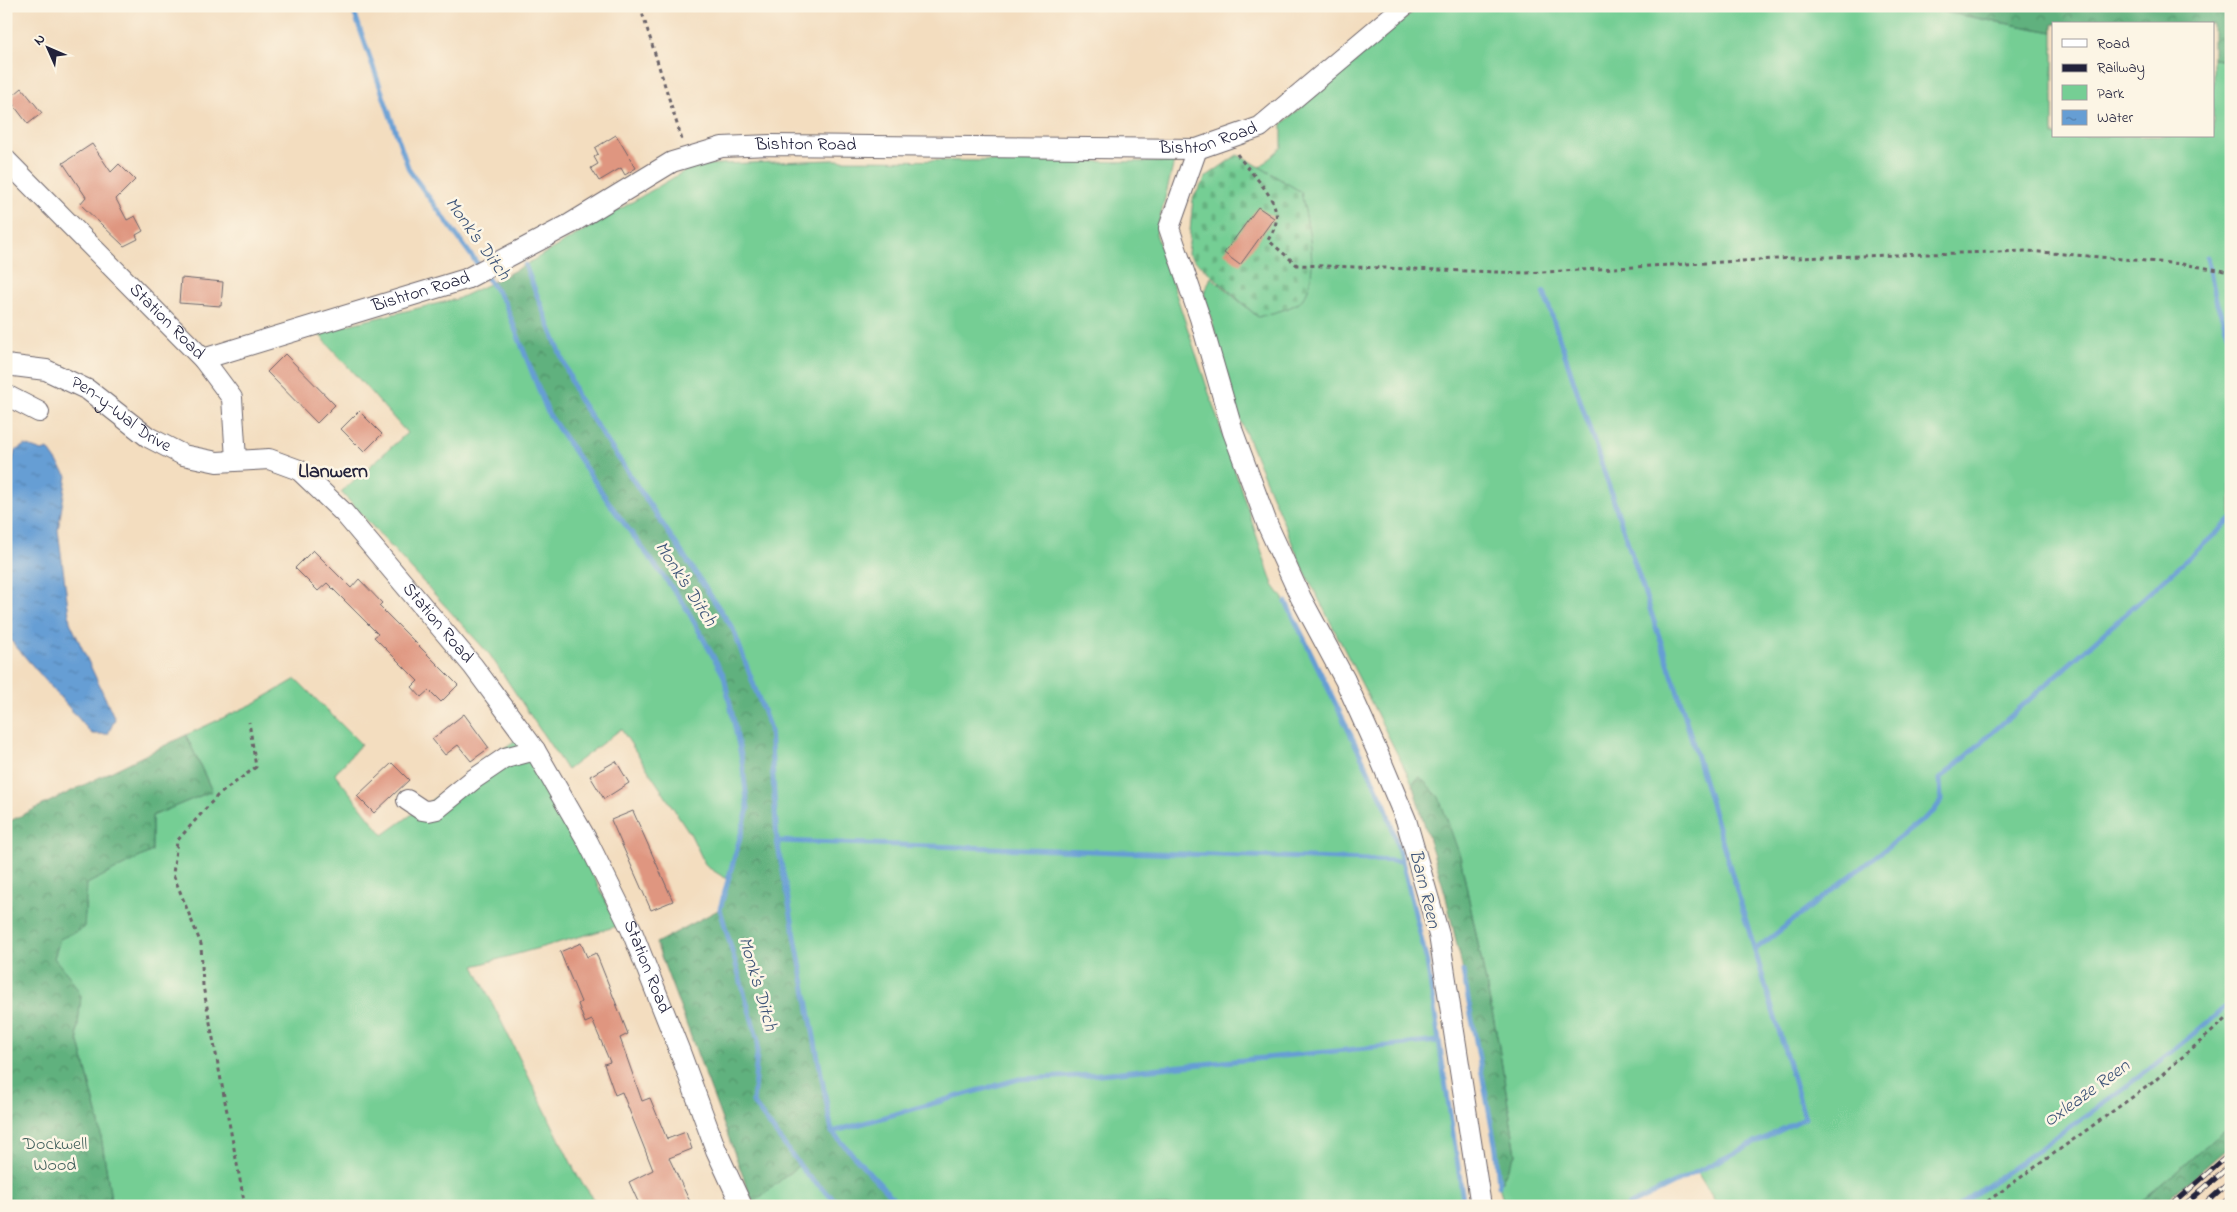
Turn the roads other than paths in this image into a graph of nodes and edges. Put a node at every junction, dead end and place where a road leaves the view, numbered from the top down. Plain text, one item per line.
1 (1404, 6) edge
2 (1197, 149) junction
3 (6, 160) edge
4 (203, 359) junction
5 (6, 365) edge
6 (6, 395) edge
7 (39, 412) dead end
8 (236, 460) junction
9 (535, 750) junction
10 (407, 800) dead end
11 (742, 1206) edge
12 (1481, 1206) edge

1 - 2 street, Bishton Road
2 - 4 street, Bishton Road
2 - 12 street
3 - 4 street, Station Road
4 - 8 street, Station Road
5 - 8 street, Pen-y-Wal Drive
6 - 7 street
8 - 9 street, Station Road
9 - 10 street
9 - 11 street, Station Road

